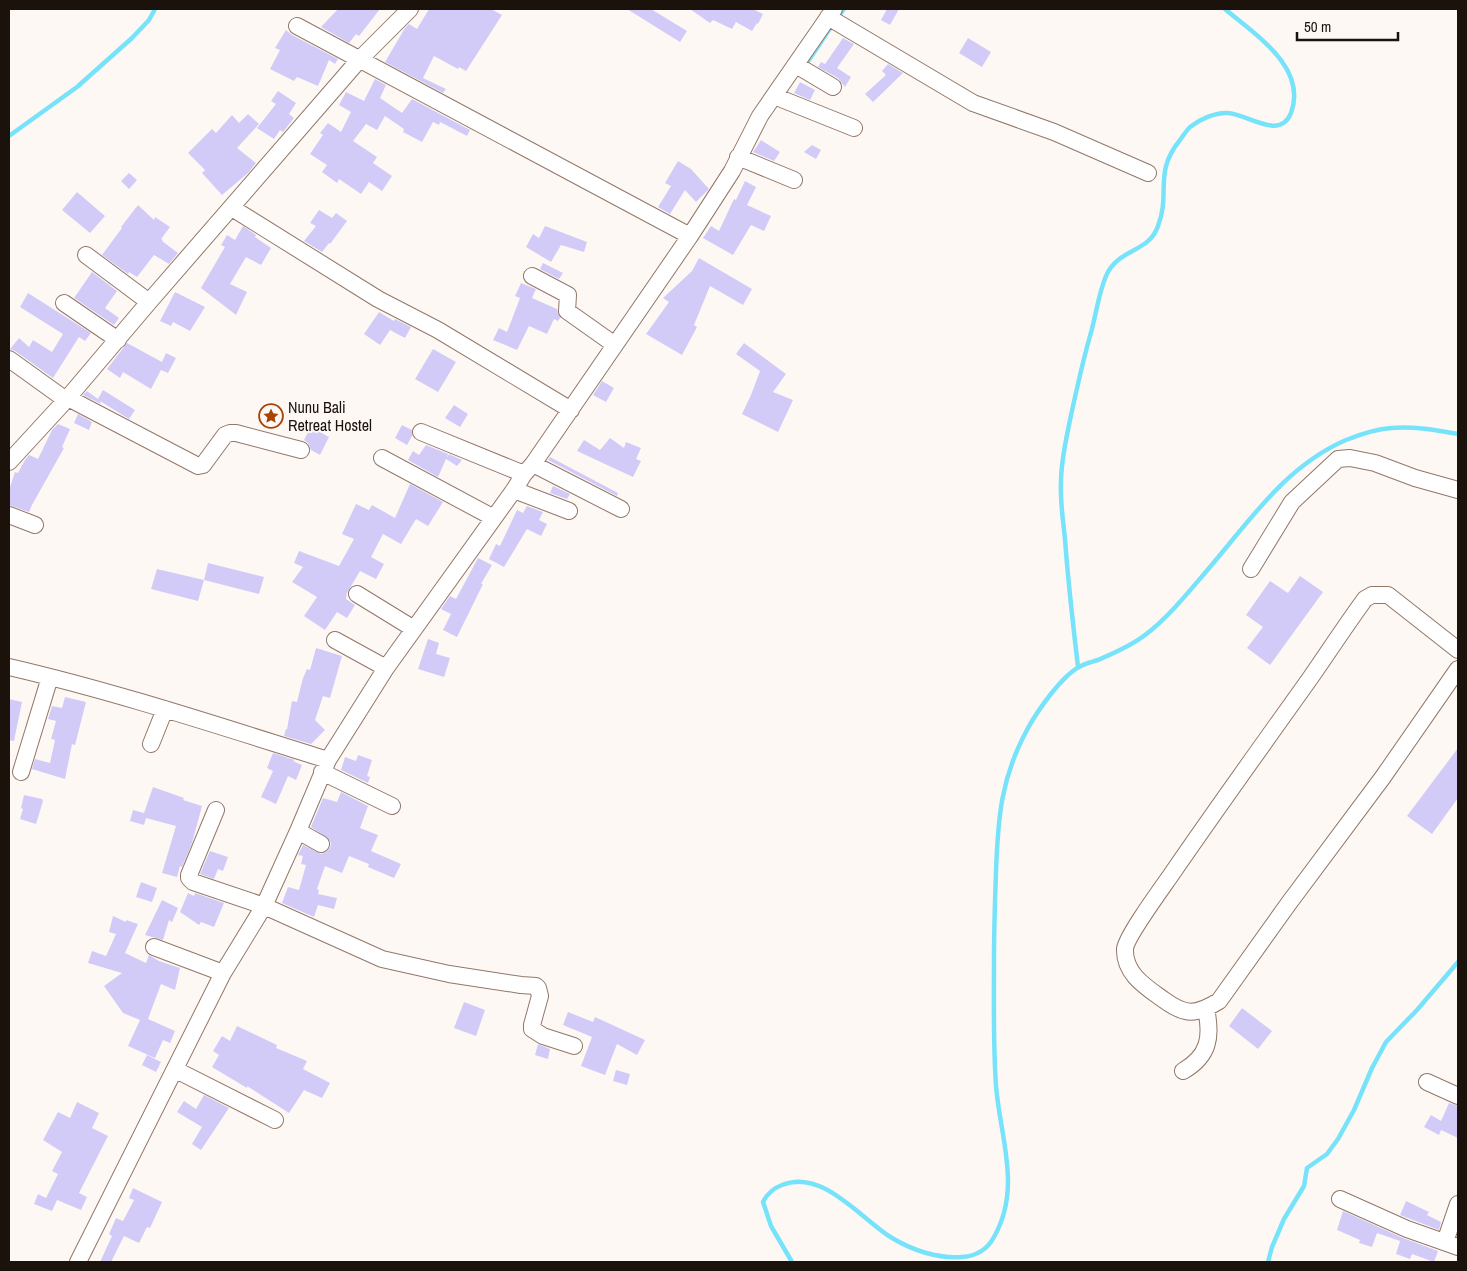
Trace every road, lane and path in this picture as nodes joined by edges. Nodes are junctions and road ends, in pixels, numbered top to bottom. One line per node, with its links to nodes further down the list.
1 (410, 9): 4 (street)
2 (831, 13): 5 (street); 10 (street)
3 (297, 26): 4 (street)
4 (365, 63): 12 (street); 13 (street)
5 (796, 65): 6 (street); 7 (street)
6 (833, 87)
7 (774, 96): 8 (street); 9 (street)
8 (854, 128)
9 (738, 157): 11 (street); 13 (street)
10 (1148, 173)
11 (794, 180)
12 (233, 209): 16 (street); 22 (street)
13 (690, 236): 19 (street)
14 (86, 255): 16 (street)
15 (532, 276): 19 (street)
16 (149, 302): 18 (street)
17 (64, 303): 18 (street)
18 (118, 340): 21 (street)
19 (615, 345): 22 (street)
20 (9, 359): 21 (street)
21 (67, 399): 24 (street); 26 (street)
22 (570, 410): 27 (street)
23 (421, 432): 27 (street)
24 (301, 450)
25 (382, 458): 33 (street)
26 (9, 462)
27 (528, 469): 28 (street); 30 (street)
28 (514, 490): 31 (street); 33 (street)
29 (1458, 490): 35 (street)
30 (621, 509)
31 (569, 511)
32 (9, 515): 34 (street)
33 (494, 518): 37 (street)
34 (35, 525)
35 (1251, 569)
36 (357, 594): 37 (street)
37 (414, 629): 41 (street)
38 (335, 640): 41 (street)
39 (1458, 650): 55 (street)
40 (9, 667): 43 (street)
41 (386, 668): 46 (street)
42 (1458, 669): 55 (street)
43 (50, 677): 44 (street); 47 (street)
44 (165, 709): 45 (street); 46 (street)
45 (152, 744)
46 (325, 766): 48 (street); 50 (street)
47 (21, 772)
48 (392, 806)
49 (216, 810): 52 (street)
50 (298, 831): 51 (street); 52 (street)
51 (321, 844)
52 (264, 906): 54 (street); 56 (street)
53 (154, 947): 54 (street)
54 (223, 973): 57 (street)
55 (1206, 1009): 58 (street)
56 (574, 1046)
57 (176, 1070): 61 (street); 65 (street)
58 (1183, 1071)
59 (1427, 1082): 60 (street)
60 (1458, 1096)
61 (275, 1120)
62 (1340, 1199): 64 (street)
63 (1458, 1204): 64 (street)
64 (1452, 1244)
65 (78, 1262)

